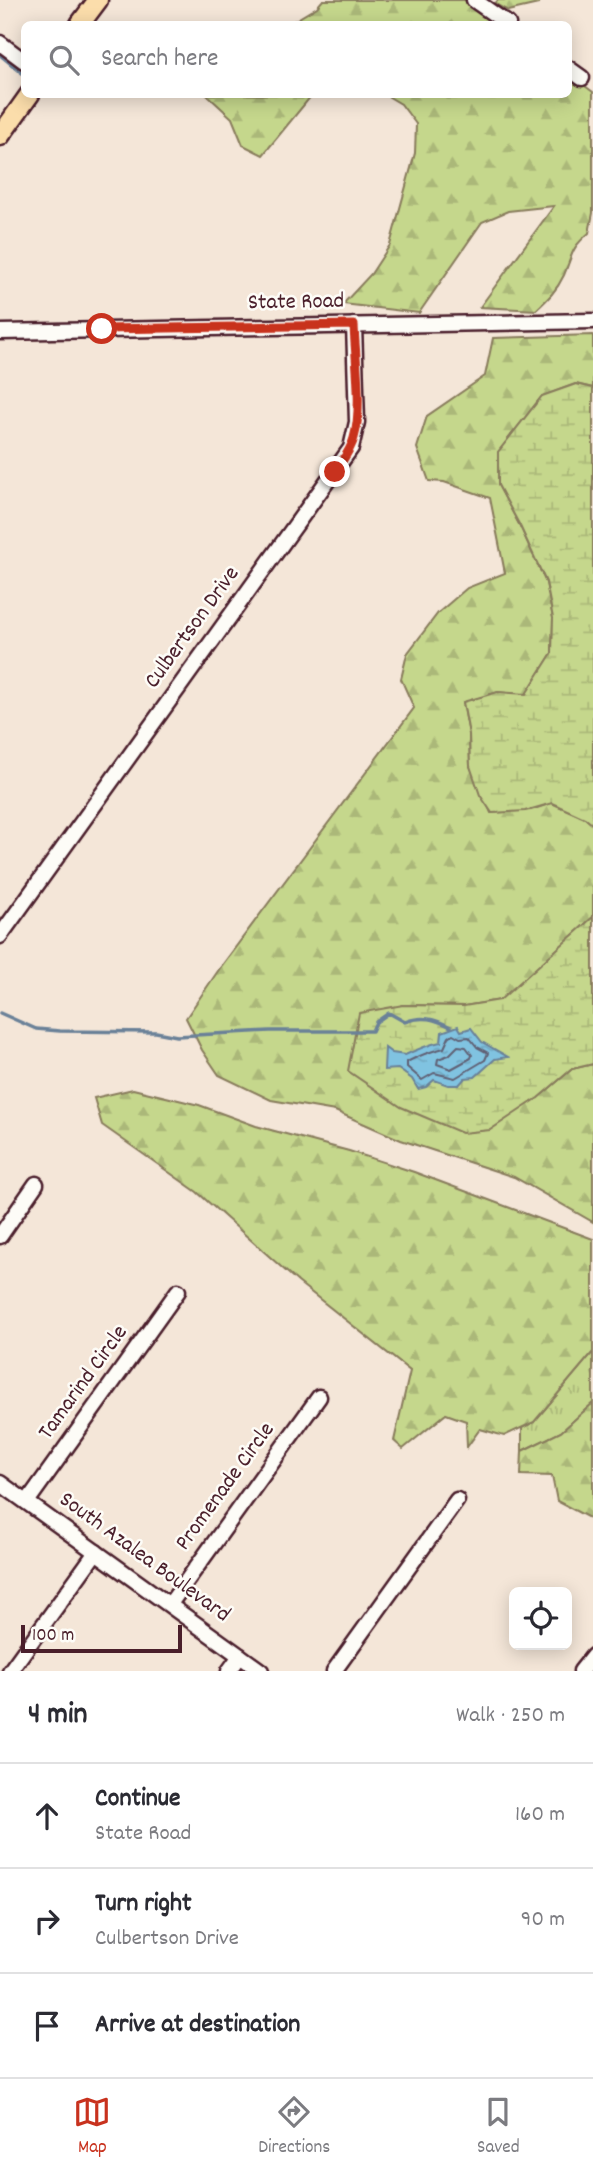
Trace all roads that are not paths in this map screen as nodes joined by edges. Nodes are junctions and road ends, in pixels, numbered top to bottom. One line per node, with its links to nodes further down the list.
1 (98, 0): 3 (main road)
2 (474, 0): 4 (street)
3 (82, 21)
4 (504, 21)
5 (0, 43): 6 (street)
6 (21, 59)
7 (572, 70): 8 (street)
8 (582, 78)
9 (27, 98): 10 (main road)
10 (0, 136)
11 (593, 321): 12 (street, State Road)
12 (354, 325): 13 (street, State Road); 14 (street, Culbertson Drive)
13 (0, 332)
14 (0, 936)
15 (36, 1184): 16 (street)
16 (0, 1236)
17 (178, 1291): 21 (street, Tamarind Circle)
18 (319, 1396): 23 (street, Promenade Circle)
19 (0, 1483): 21 (street, South Azalea Boulevard)
20 (457, 1500): 29 (street)
21 (27, 1502): 22 (street, South Azalea Boulevard)
22 (96, 1552): 23 (street, South Azalea Boulevard); 26 (street)
23 (170, 1604): 24 (street, South Azalea Boulevard)
24 (240, 1656): 27 (street); 28 (street, South Azalea Boulevard)
25 (593, 1657): 30 (street)
26 (10, 1671)
27 (229, 1671)
28 (261, 1671)
29 (334, 1671)
30 (581, 1671)

